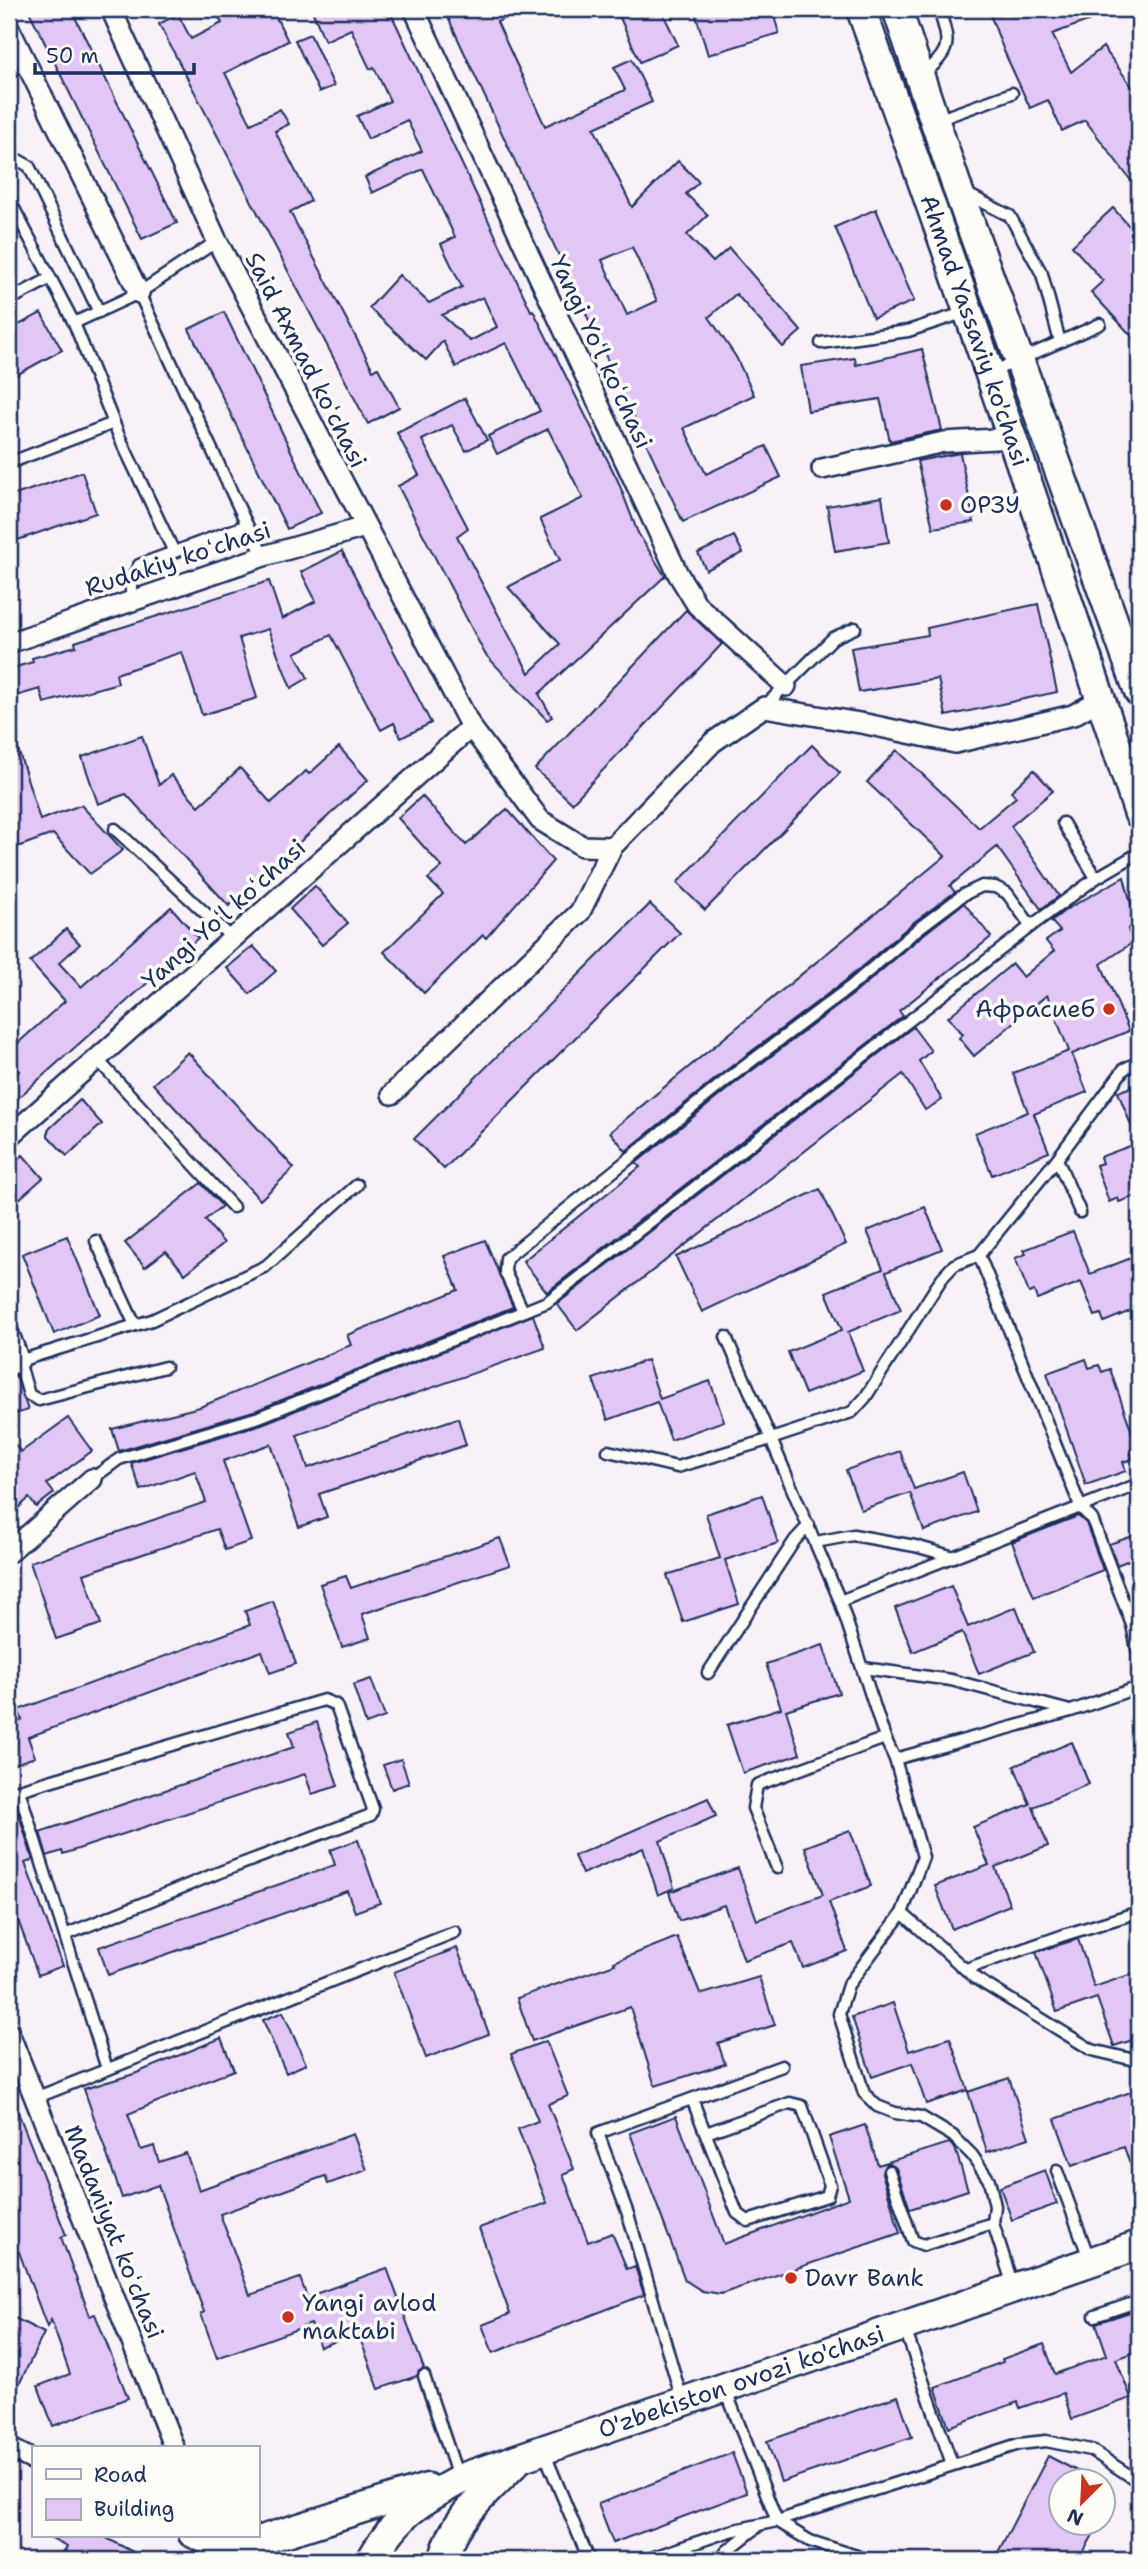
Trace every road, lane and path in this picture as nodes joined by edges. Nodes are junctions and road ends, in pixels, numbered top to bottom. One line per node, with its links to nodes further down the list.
1 (111, 9): 13 (street, Said Axmad koʻchasi)
2 (414, 9): 36 (street, Yangi Yoʻl koʻchasi)
3 (861, 9): 18 (main road, Ahmad Yassaviy ko'chasi)
4 (897, 9): 7 (main road, Ahmad Yassaviy ko'chasi)
5 (939, 9): 7 (lane)
6 (9, 28): 15 (street)
7 (921, 78): 9 (main road, Ahmad Yassaviy ko'chasi)
8 (1012, 93): 9 (lane)
9 (936, 121): 11 (main road, Ahmad Yassaviy ko'chasi)
10 (9, 165): 17 (lane)
11 (958, 190): 21 (lane); 23 (main road, Ahmad Yassaviy ko'chasi)
12 (9, 199): 14 (lane)
13 (217, 241): 15 (lane); 30 (street, Said Axmad koʻchasi)
14 (49, 279): 16 (lane); 19 (lane)
15 (139, 293): 17 (lane); 29 (lane)
16 (10, 296)
17 (99, 312): 19 (lane)
18 (967, 312): 22 (lane); 24 (main road, Ahmad Yassaviy ko'chasi)
19 (74, 323): 25 (lane)
20 (1100, 324): 21 (lane)
21 (1060, 342): 23 (lane)
22 (821, 343)
23 (1021, 360): 24 (lane); 37 (main road, Ahmad Yassaviy ko'chasi)
24 (988, 373): 26 (main road, Ahmad Yassaviy ko'chasi)
25 (114, 423): 27 (lane); 31 (lane)
26 (1013, 438): 28 (street); 38 (main road, Ahmad Yassaviy ko'chasi)
27 (9, 463)
28 (822, 469)
29 (247, 526): 31 (lane); 32 (lane)
30 (365, 527): 32 (street, Rudakiy koʻchasi); 40 (street, Said Axmad koʻchasi)
31 (173, 552): 33 (lane)
32 (264, 556): 33 (street, Rudakiy koʻchasi)
33 (131, 600): 35 (street, Rudakiy koʻchasi)
34 (855, 628): 36 (lane)
35 (9, 642)
36 (786, 686): 39 (lane)
37 (1139, 692)
38 (1101, 699): 39 (street); 41 (main road, Ahmad Yassaviy ko'chasi)
39 (764, 708): 44 (street)
40 (471, 727): 44 (street, Said Axmad koʻchasi); 48 (street, Yangi Yoʻl koʻchasi)
41 (1139, 814)
42 (1063, 824): 46 (lane)
43 (115, 830): 48 (lane)
44 (612, 847): 51 (street)
45 (1139, 853): 46 (lane)
46 (1096, 878): 47 (lane)
47 (1031, 926): 59 (lane); 59 (lane)
48 (233, 939): 49 (street, Yangi Yoʻl koʻchasi)
49 (97, 1059): 52 (street, Yangi Yoʻl koʻchasi); 55 (lane)
50 (1139, 1062): 53 (lane)
51 (392, 1094)
52 (9, 1137)
53 (1058, 1159): 56 (lane); 58 (lane)
54 (358, 1185): 60 (lane)
55 (233, 1207)
56 (1080, 1212)
57 (96, 1241): 60 (lane)
58 (979, 1255): 65 (lane); 69 (lane)
59 (523, 1311): 67 (lane)
60 (135, 1325): 63 (lane)
61 (9, 1334): 63 (street)
62 (726, 1337): 65 (lane)
63 (14, 1363): 64 (lane)
64 (164, 1367)
65 (771, 1439): 66 (lane); 70 (lane)
66 (608, 1451)
67 (92, 1479): 72 (street)
68 (1139, 1483): 69 (lane)
69 (1081, 1507): 73 (lane); 75 (lane)
70 (809, 1525): 71 (lane); 78 (lane)
71 (816, 1542): 73 (lane); 74 (lane)
72 (9, 1552)
73 (954, 1557): 74 (lane)
74 (840, 1601): 77 (lane)
75 (1136, 1623): 76 (lane)
76 (1139, 1658)
77 (863, 1668): 80 (lane); 81 (lane)
78 (708, 1673)
79 (1139, 1687): 80 (lane)
80 (1071, 1711): 82 (lane)
81 (885, 1738): 82 (lane); 84 (lane)
82 (895, 1759): 86 (lane)
83 (14, 1791): 88 (lane); 88 (lane)
84 (777, 1868)
85 (1139, 1912): 89 (lane)
86 (902, 1913): 89 (lane); 99 (lane)
87 (455, 1932): 93 (lane)
88 (65, 1935): 93 (lane)
89 (966, 1969): 91 (lane)
90 (9, 2033): 94 (street, Madaniyat koʻchasi)
91 (1139, 2061)
92 (782, 2067): 95 (lane)
93 (107, 2069): 94 (lane)
94 (35, 2098): 109 (street, Madaniyat koʻchasi)
95 (692, 2099): 96 (lane); 108 (lane)
96 (706, 2133): 96 (lane)
97 (889, 2171): 99 (lane)
98 (1057, 2171): 101 (lane)
99 (993, 2223): 102 (lane)
100 (1139, 2245): 101 (main road, O'zbekiston ovozi ko'chasi)
101 (1090, 2262): 102 (main road, O'zbekiston ovozi ko'chasi)
102 (1014, 2288): 105 (main road, O'zbekiston ovozi ko'chasi)
103 (1139, 2301): 104 (lane)
104 (1095, 2316)
105 (904, 2325): 107 (main road, O'zbekiston ovozi ko'chasi); 113 (lane)
106 (424, 2376): 114 (lane)
107 (724, 2386): 108 (main road, O'zbekiston ovozi ko'chasi); 116 (lane)
108 (682, 2401): 111 (main road, O'zbekiston ovozi ko'chasi)
109 (173, 2446)
110 (9, 2448): 112 (street)
111 (532, 2452): 114 (main road, O'zbekiston ovozi ko'chasi); 121 (main road); 122 (lane)
112 (32, 2460)
113 (952, 2464): 115 (lane); 116 (lane)
114 (462, 2477): 119 (main road); 120 (main road, O'zbekiston ovozi ko'chasi)
115 (1139, 2482)
116 (777, 2521): 117 (lane); 125 (lane)
117 (759, 2525): 123 (lane); 124 (lane)
118 (194, 2538): 119 (street)
119 (224, 2549)
120 (371, 2560)
121 (444, 2560)
122 (589, 2560)
123 (645, 2560)
124 (720, 2560)
125 (869, 2560)

